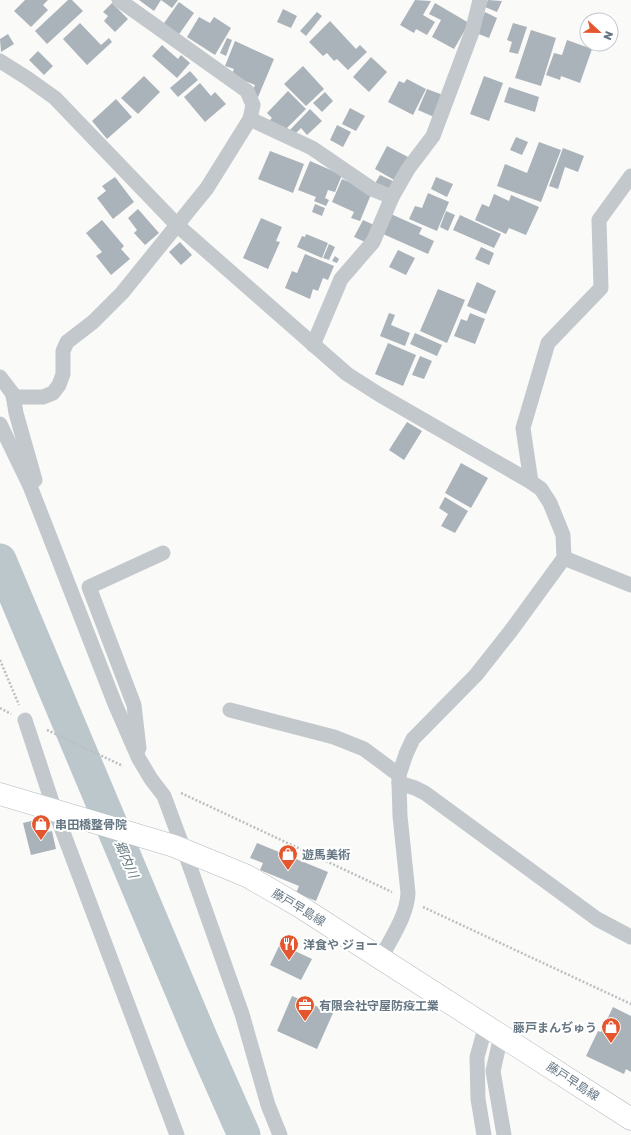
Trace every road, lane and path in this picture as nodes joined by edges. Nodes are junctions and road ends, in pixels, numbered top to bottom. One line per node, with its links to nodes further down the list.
1 (119, 0): 4 (street)
2 (480, 0): 6 (street)
3 (0, 61): 7 (street)
4 (250, 119): 6 (street); 7 (street)
5 (631, 176): 12 (street)
6 (392, 197): 8 (street)
7 (177, 225): 8 (street); 10 (street)
8 (314, 345): 12 (street)
9 (0, 377): 10 (street)
10 (13, 397): 13 (street)
11 (0, 424): 13 (street)
12 (531, 482): 15 (street)
13 (35, 497): 18 (street)
14 (163, 553): 17 (street)
15 (564, 558): 16 (street); 23 (street)
16 (631, 584)
17 (98, 611): 18 (street); 22 (street)
18 (81, 617): 22 (street)
19 (0, 660): 21 (path)
20 (230, 710): 23 (street)
21 (25, 720): 22 (path); 26 (street)
22 (143, 771): 27 (street)
23 (399, 779): 28 (street); 29 (street)
24 (179, 792): 28 (path)
25 (0, 794): 26 (main road, 藤戸早島線)
26 (56, 811): 27 (main road, 藤戸早島線); 34 (street)
27 (179, 848): 30 (main road, 藤戸早島線); 35 (street)
28 (408, 900): 30 (street); 31 (path)
29 (631, 937)
30 (381, 958): 32 (main road, 藤戸早島線)
31 (631, 1004)
32 (494, 1030): 33 (main road, 藤戸早島線); 36 (street); 37 (street)
33 (631, 1119)
34 (178, 1135)
35 (280, 1135)
36 (484, 1135)
37 (504, 1135)

